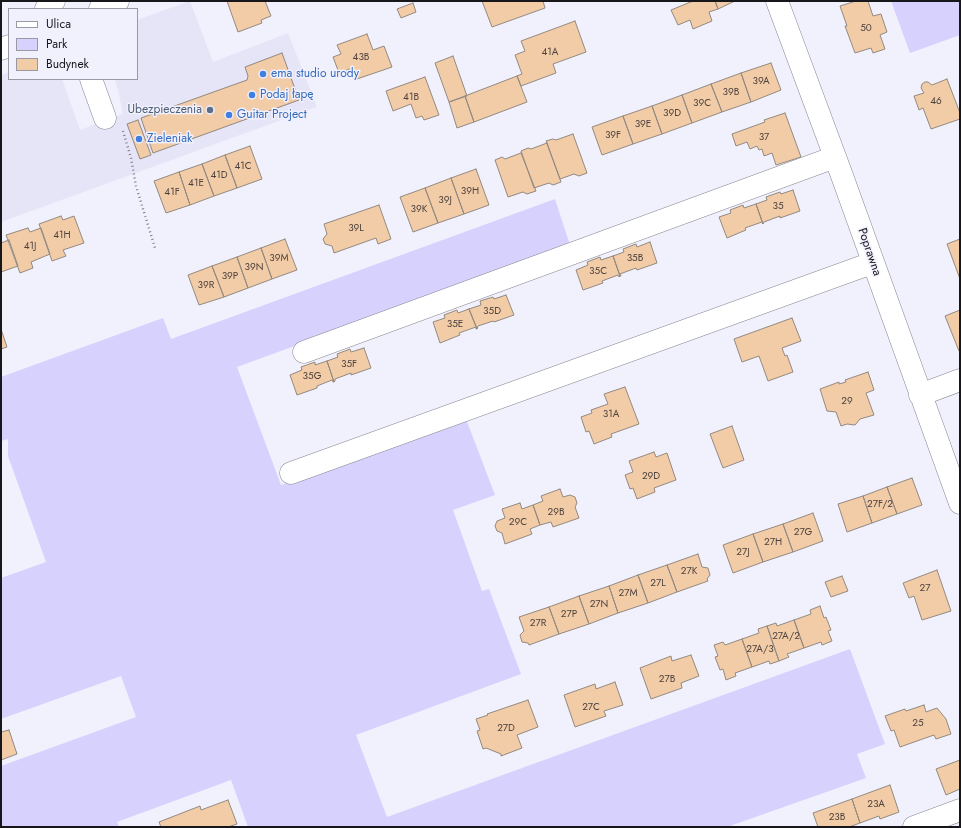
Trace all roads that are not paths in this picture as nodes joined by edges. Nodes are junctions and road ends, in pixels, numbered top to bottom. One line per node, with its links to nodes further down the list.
1 (118, 1): 3 (street)
2 (777, 1): 6 (street, Poprawna)
3 (102, 8)
4 (92, 80): 5 (street)
5 (114, 123)
6 (835, 157): 7 (street, Poprawna); 8 (street)
7 (872, 263): 10 (street, Poprawna); 11 (street)
8 (304, 352)
9 (960, 380): 10 (street)
10 (920, 395): 12 (street, Poprawna)
11 (291, 473)
12 (960, 503)
13 (960, 810): 14 (street)
14 (914, 827)

